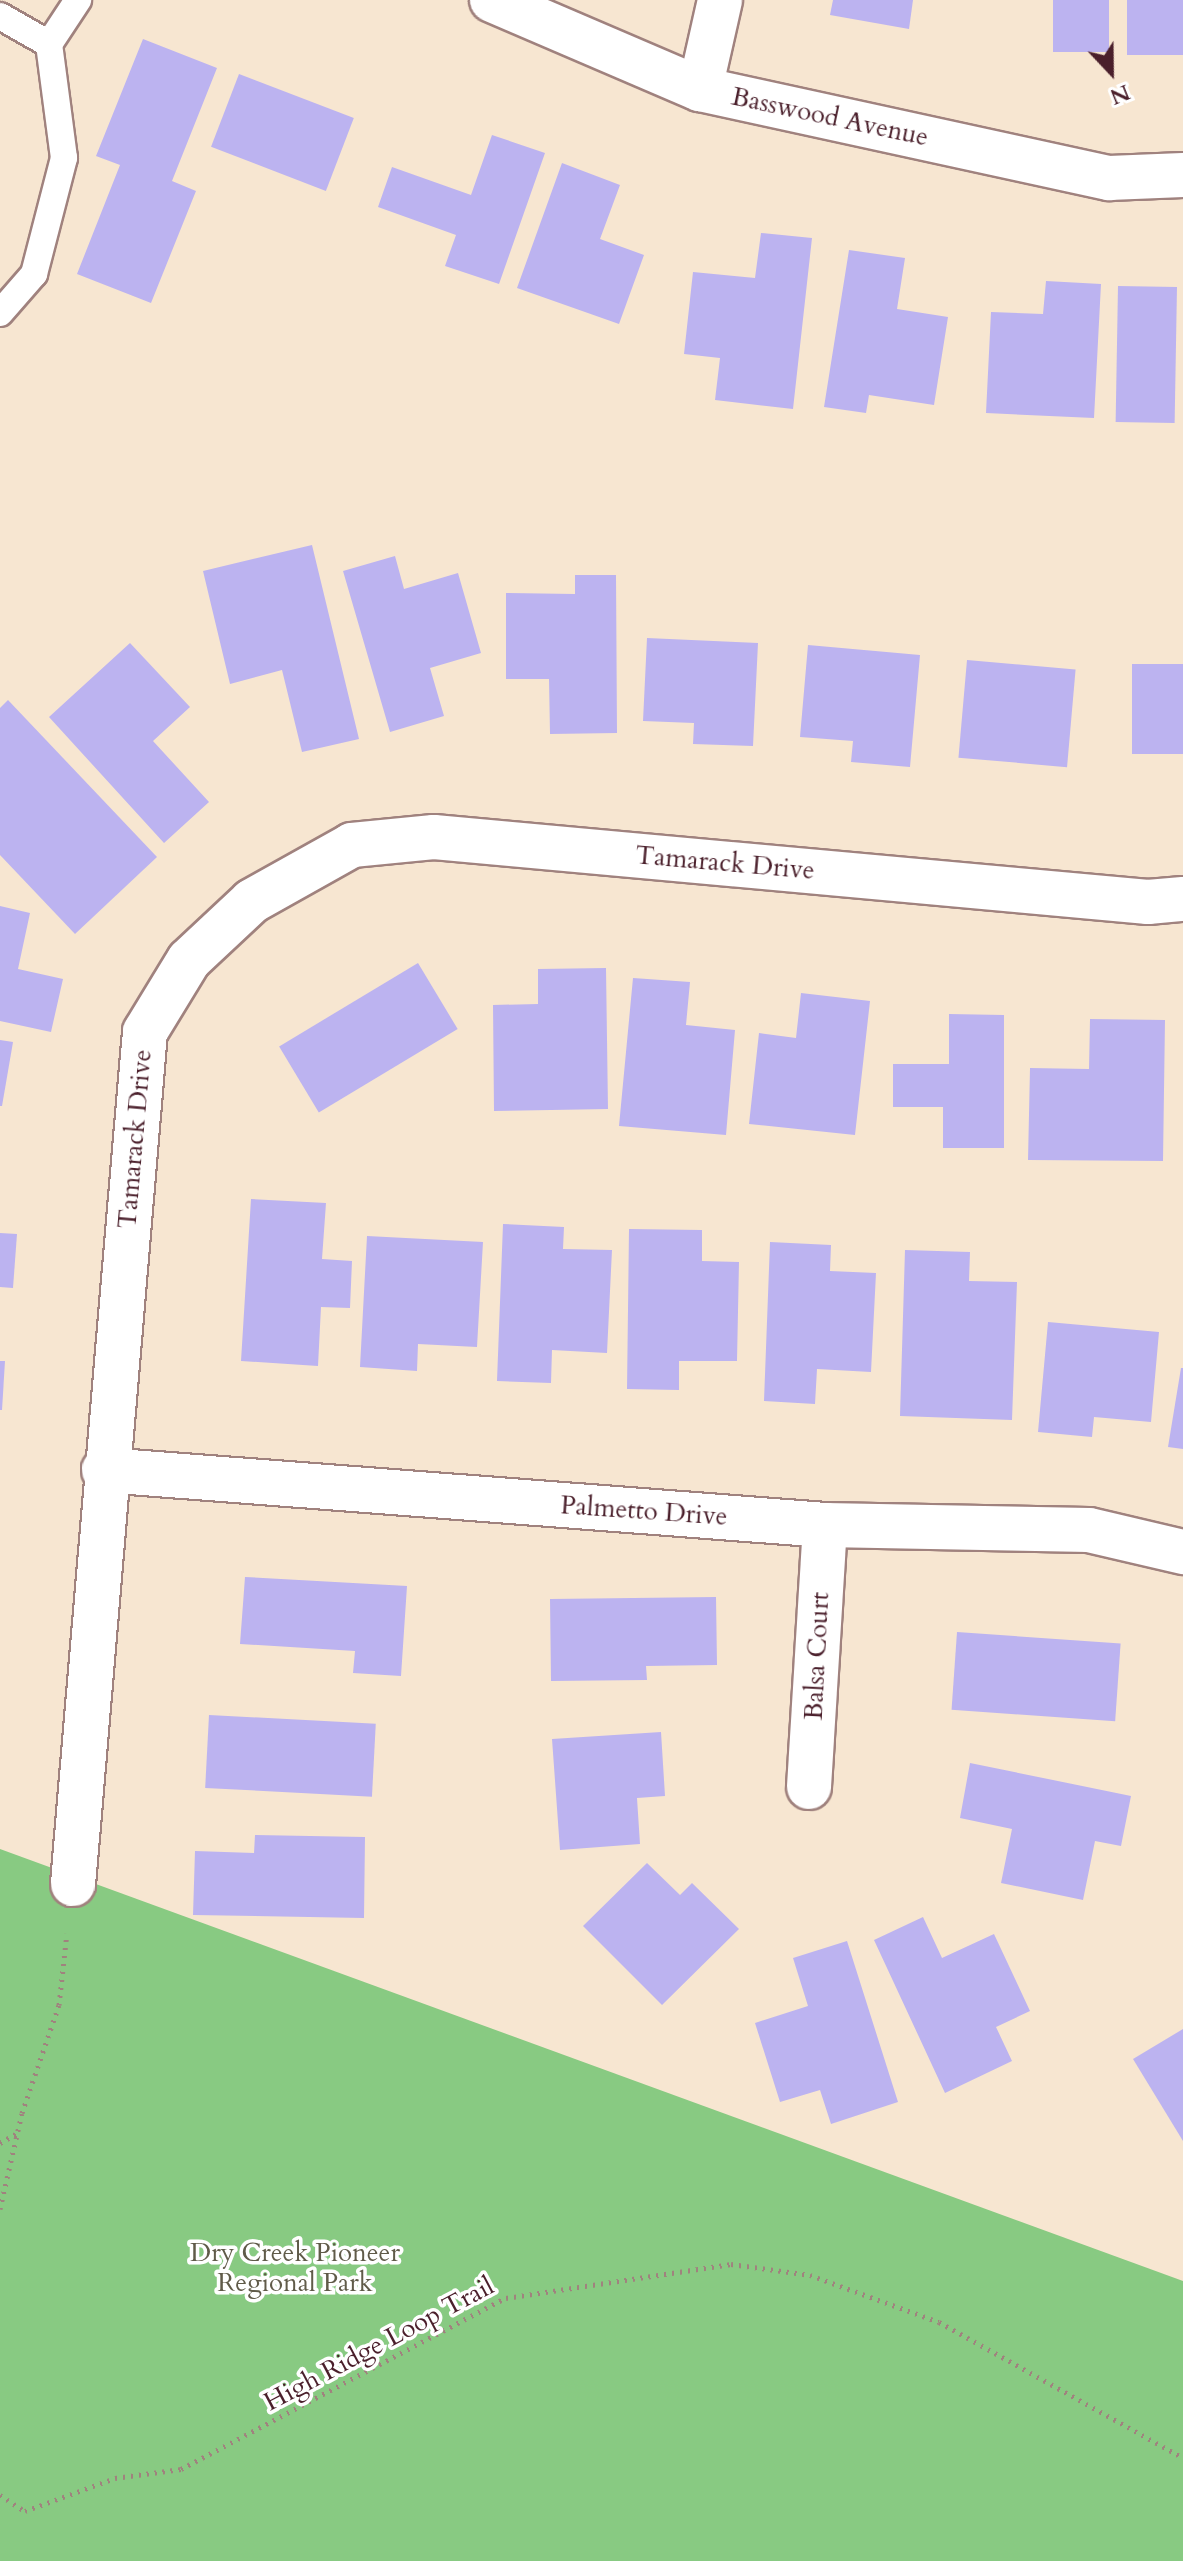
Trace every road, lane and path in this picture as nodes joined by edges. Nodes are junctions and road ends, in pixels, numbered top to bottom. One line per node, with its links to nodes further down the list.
1 (78, 0): 5 (lane)
2 (492, 0): 6 (street, Basswood Avenue)
3 (720, 0): 6 (street)
4 (0, 16): 5 (lane)
5 (49, 44): 8 (lane)
6 (700, 89): 7 (street, Basswood Avenue)
7 (1183, 175)
8 (0, 313)
9 (1183, 899): 10 (street, Tamarack Drive)
10 (104, 1470): 11 (street, Palmetto Drive); 14 (street, Tamarack Drive)
11 (825, 1525): 12 (street, Palmetto Drive); 13 (street, Balsa Court)
12 (1183, 1552)
13 (809, 1787)
14 (73, 1884): 15 (path)
15 (18, 2132): 16 (path); 17 (path)
16 (0, 2143)
17 (0, 2209)
18 (1183, 2458): 19 (path, High Ridge Loop Trail)
19 (0, 2495)

